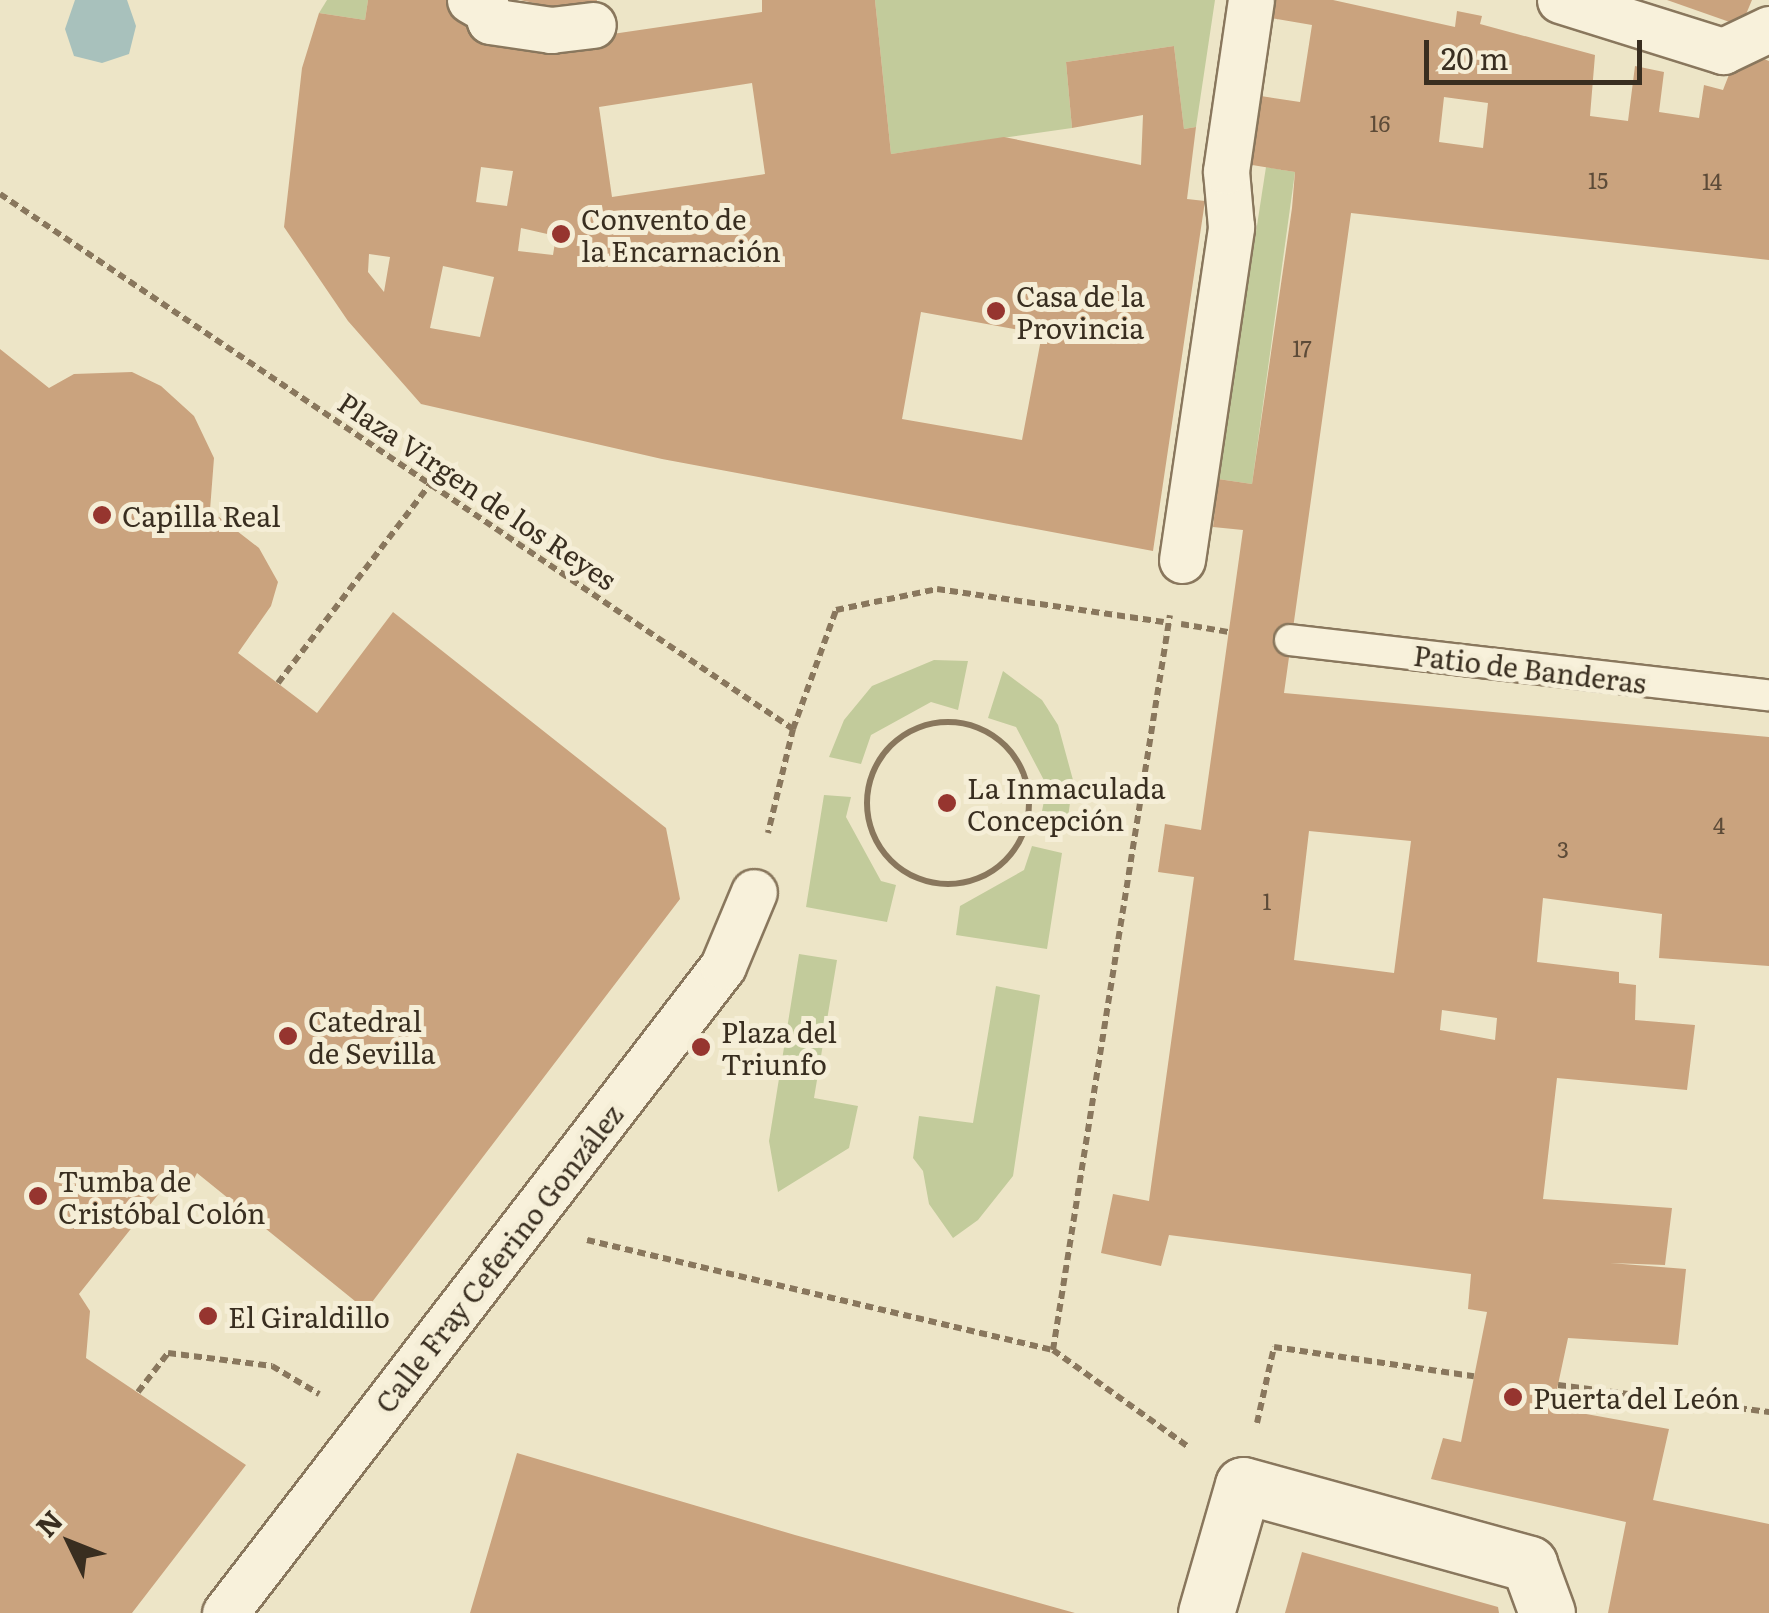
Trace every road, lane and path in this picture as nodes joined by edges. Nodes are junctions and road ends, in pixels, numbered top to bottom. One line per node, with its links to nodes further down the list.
1 (470, 0): 4 (street)
2 (1251, 0): 8 (street)
3 (1560, 0): 5 (street)
4 (593, 26)
5 (1769, 29)
6 (0, 194): 7 (path, Plaza Virgen de los Reyes)
7 (430, 484): 12 (path); 14 (path, Plaza Virgen de los Reyes)
8 (1182, 560): 9 (path)
9 (1168, 622): 10 (path); 14 (path); 18 (path)
10 (1229, 632)
11 (1290, 640): 13 (lane, Patio de Banderas)
12 (278, 683)
13 (1769, 696)
14 (793, 729): 16 (path)
15 (863, 814): 15 (path)
16 (754, 892): 17 (street, Calle Fray Ceferino González)
17 (522, 1225): 18 (path); 23 (street, Calle Fray Ceferino González)
18 (1053, 1350): 24 (path)
19 (1474, 1376): 24 (path)
20 (1558, 1385): 22 (path)
21 (138, 1392): 23 (path)
22 (1769, 1412)
23 (365, 1432): 25 (street, Calle Fray Ceferino González)
24 (1243, 1485): 26 (street); 27 (street)
25 (225, 1613)
26 (1206, 1613)
27 (1548, 1613)

